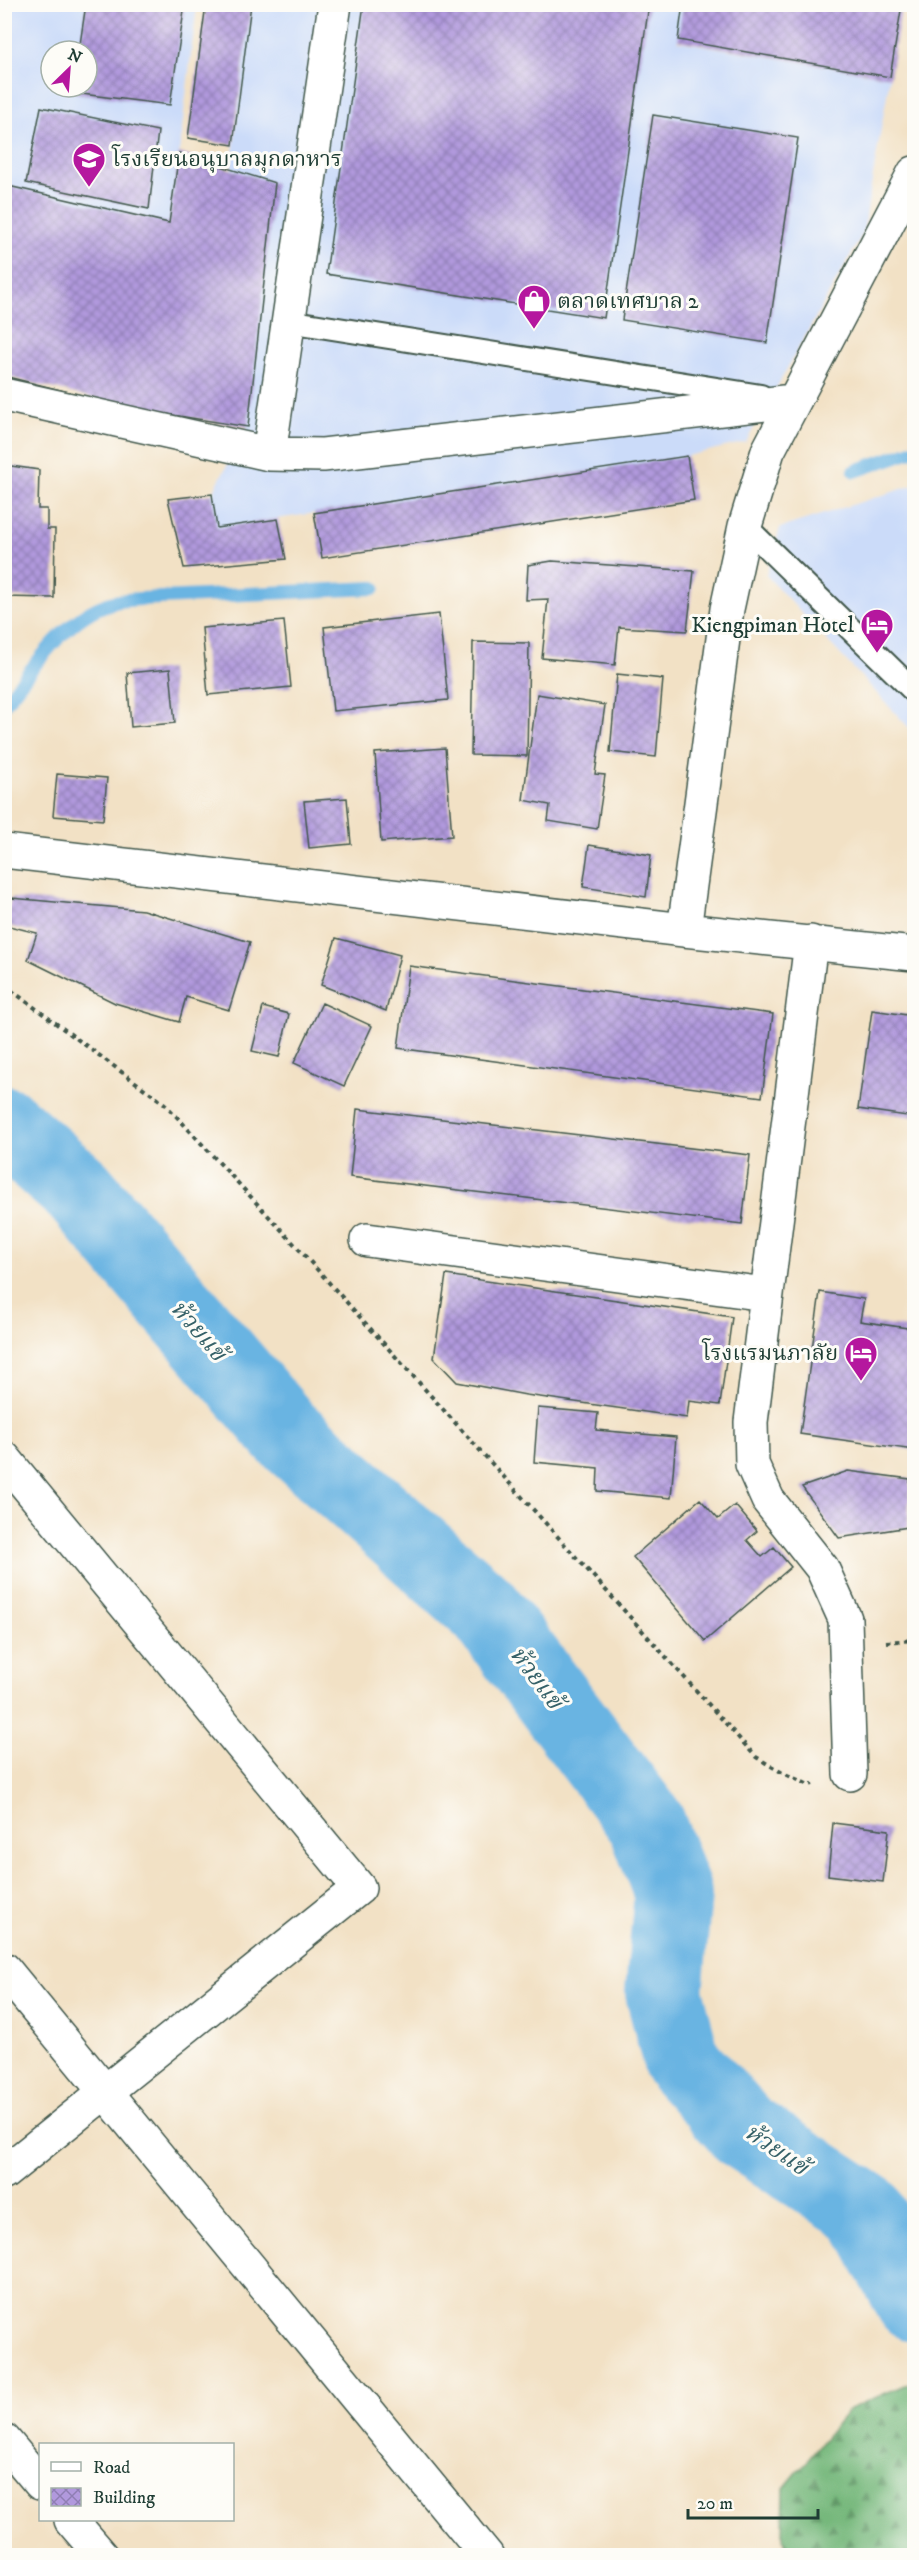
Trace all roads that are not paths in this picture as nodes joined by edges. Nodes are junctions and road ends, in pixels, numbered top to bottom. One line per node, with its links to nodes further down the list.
1 (335, 4): 3 (street)
2 (915, 173): 5 (street)
3 (288, 321): 5 (lane); 6 (street)
4 (4, 395): 6 (street)
5 (792, 401): 6 (street); 7 (street)
6 (269, 454)
7 (745, 526): 8 (lane); 10 (street)
8 (915, 691)
9 (4, 851): 10 (street)
10 (684, 930): 11 (street)
11 (811, 942): 12 (street); 14 (street)
12 (915, 954)
13 (367, 1240): 14 (street)
14 (765, 1294): 16 (street)
15 (4, 1458): 18 (street)
16 (850, 1774)
17 (4, 1969): 18 (street)
18 (104, 2091): 19 (street); 24 (street)
19 (4, 2173)
20 (4, 2440): 21 (street)
21 (39, 2482)
22 (73, 2521): 23 (street)
23 (102, 2556)
24 (487, 2556)

